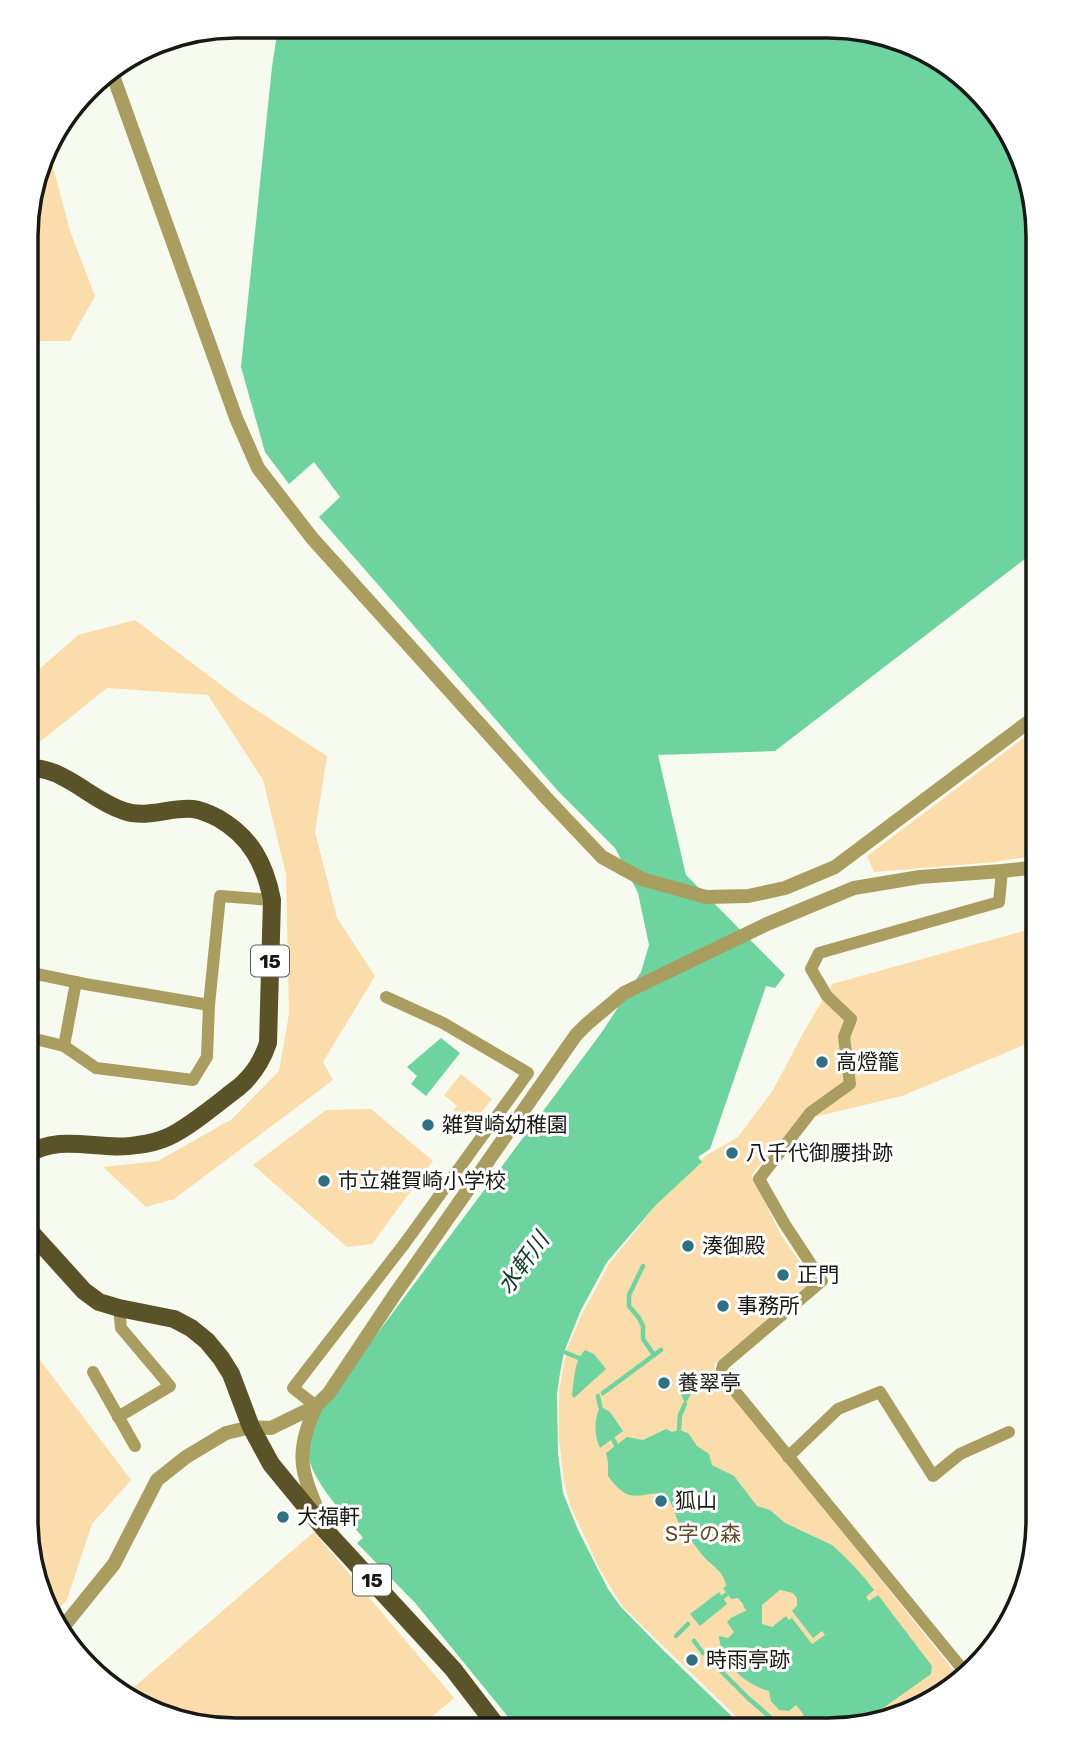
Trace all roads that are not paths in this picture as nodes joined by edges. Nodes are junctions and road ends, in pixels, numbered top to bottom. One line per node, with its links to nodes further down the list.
1 (115, 80): 2 (street)
2 (1026, 724)
3 (38, 770): 6 (main road, 15)
4 (1026, 868): 5 (street)
5 (1002, 871): 16 (street); 24 (street)
6 (272, 900): 10 (street); 13 (main road, 15)
7 (38, 974): 8 (street)
8 (76, 982): 10 (street); 12 (street)
9 (386, 997): 15 (street)
10 (209, 1005): 12 (street)
11 (38, 1040): 12 (street)
12 (64, 1046)
13 (38, 1148)
14 (38, 1239): 17 (main road, 15)
15 (372, 1282): 16 (street); 19 (street)
16 (393, 1297): 19 (street)
17 (119, 1308): 20 (street); 21 (main road, 15)
18 (93, 1372): 20 (street)
19 (316, 1406): 21 (street); 25 (street)
20 (118, 1417): 23 (street)
21 (251, 1427): 25 (main road, 15); 26 (street)
22 (1009, 1432): 24 (street)
23 (135, 1446)
24 (788, 1457): 27 (street)
25 (326, 1531): 28 (main road, 15)
26 (67, 1622)
27 (960, 1667)
28 (491, 1718)

